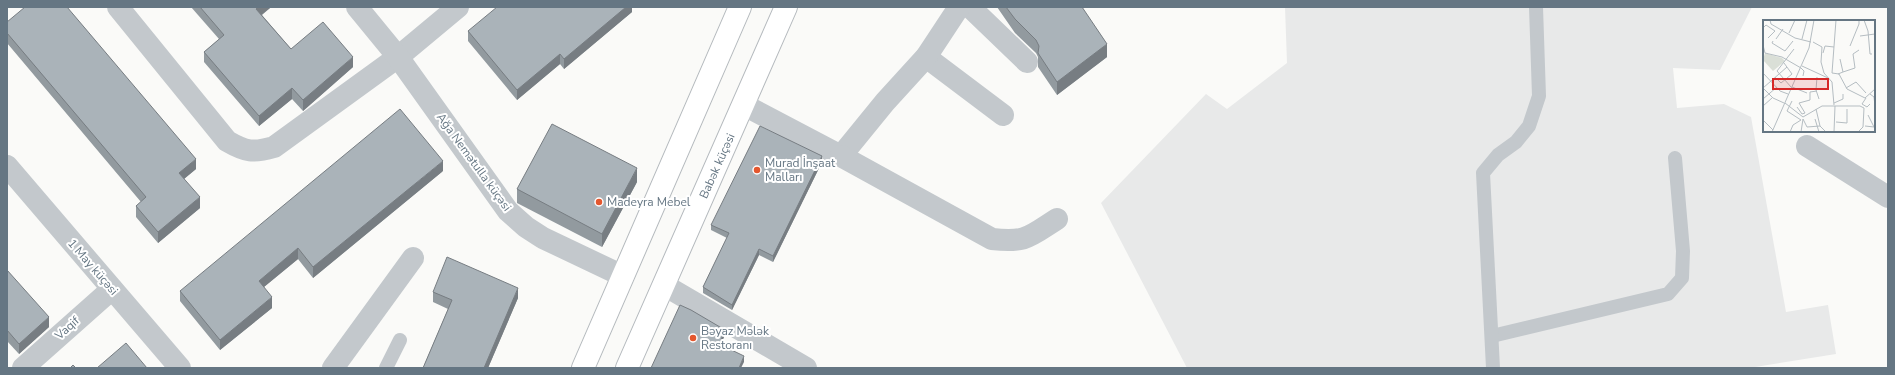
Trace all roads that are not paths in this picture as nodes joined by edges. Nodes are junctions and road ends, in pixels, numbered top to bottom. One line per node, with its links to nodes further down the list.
1 (118, 7): 9 (street)
2 (357, 7): 9 (street, Ağa Nemətulla küçəsi)
3 (458, 7): 9 (street)
4 (740, 7): 21 (main road)
5 (786, 7): 12 (main road, Babək küçəsi)
6 (959, 7): 10 (street)
7 (970, 7): 11 (street)
8 (1536, 7): 24 (lane)
9 (398, 57): 21 (street, Ağa Nemətulla küçəsi)
10 (926, 58): 13 (street); 15 (street)
11 (1027, 62)
12 (744, 106): 15 (street); 22 (main road, Babək küçəsi)
13 (1003, 115)
14 (1807, 146): 18 (street)
15 (841, 156): 19 (street)
16 (1675, 158): 24 (lane)
17 (7, 166): 23 (street, 1 May küçəsi)
18 (1888, 197)
19 (1057, 219)
20 (413, 258): 28 (street)
21 (623, 276): 30 (main road)
22 (664, 285): 31 (main road, Babək küçəsi); 32 (street)
23 (112, 289): 26 (street, Vaqif); 27 (street, 1 May küçəsi)
24 (1492, 336): 33 (lane)
25 (400, 340): 29 (lane)
26 (23, 368)
27 (180, 368)
28 (333, 368)
29 (386, 368)
30 (583, 368)
31 (627, 368)
32 (806, 368)
33 (1493, 368)

